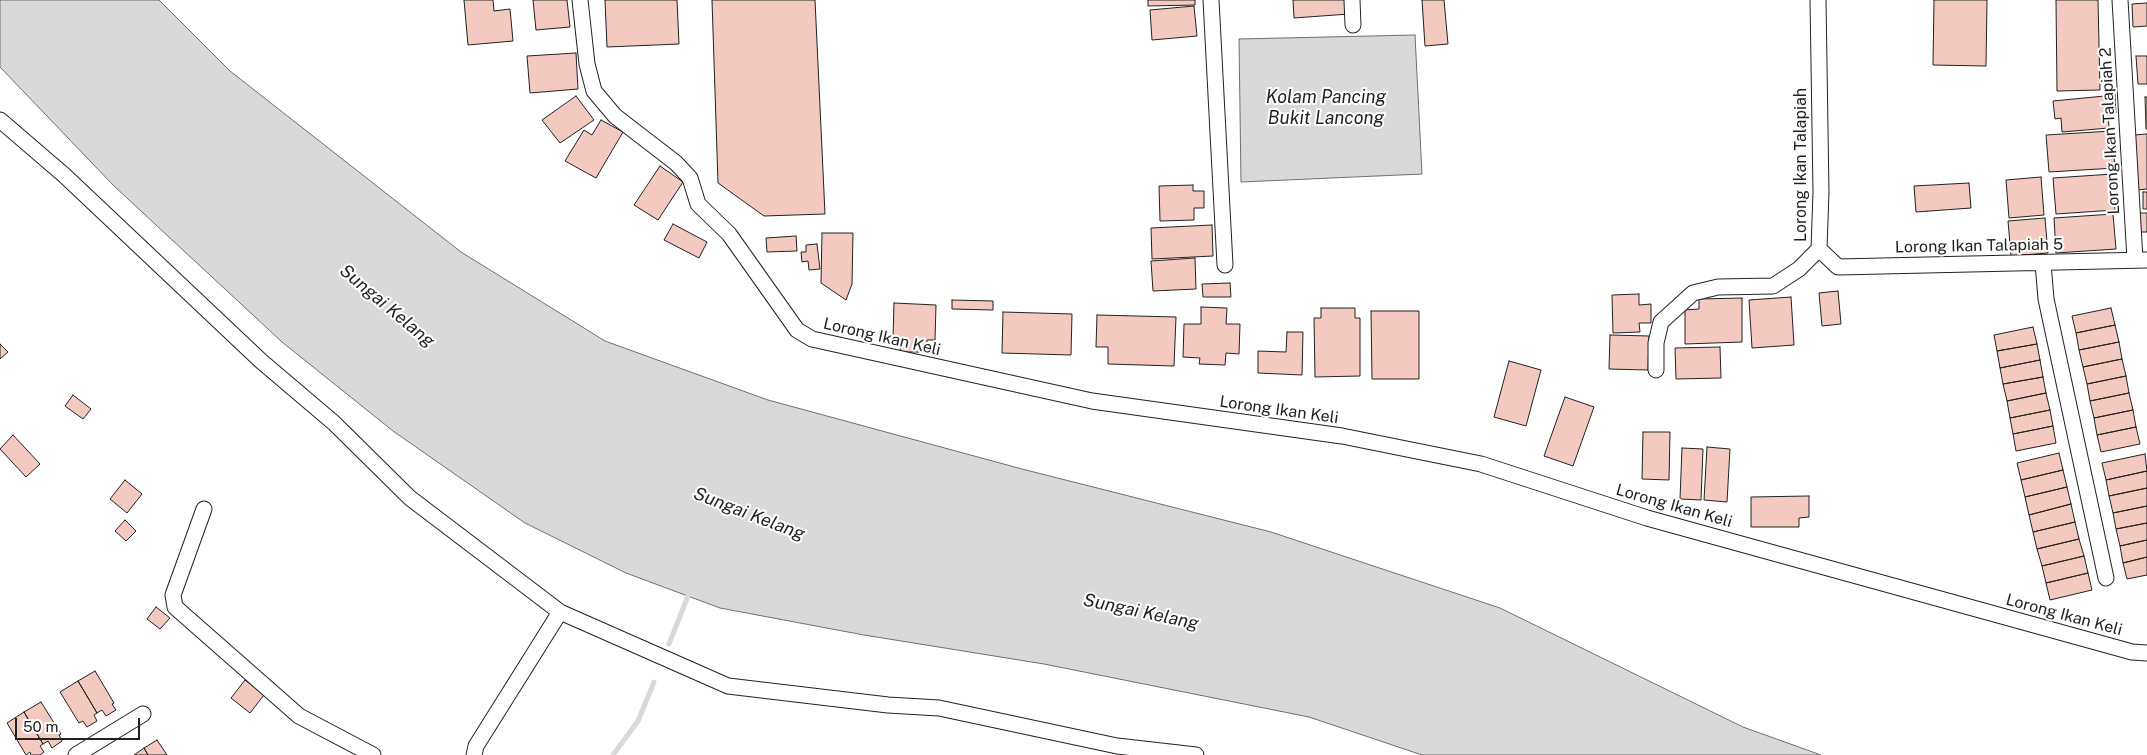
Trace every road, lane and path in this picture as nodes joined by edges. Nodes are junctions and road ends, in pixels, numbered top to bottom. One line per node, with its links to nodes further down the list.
1 (580, 0): 16 (street, Lorong Ikan Keli)
2 (1211, 0): 11 (street)
3 (1352, 0): 6 (street)
4 (1818, 0): 8 (street, Lorong Ikan Talapiah)
5 (2120, 0): 9 (street, Lorong Ikan Talapiah 2)
6 (1353, 25)
7 (0, 120): 15 (street)
8 (1819, 249): 10 (street, Lorong Ikan Talapiah 5); 12 (street, Lorong Ikan Talapiah)
9 (2141, 260): 10 (street, Lorong Ikan Talapiah 5)
10 (2044, 263): 14 (street)
11 (1225, 265)
12 (1656, 370)
13 (204, 509): 19 (street)
14 (2106, 578)
15 (560, 612): 20 (street); 21 (street)
16 (2147, 653)
17 (143, 714): 18 (street)
18 (76, 755)
19 (373, 755)
20 (474, 755)
21 (1196, 755)

